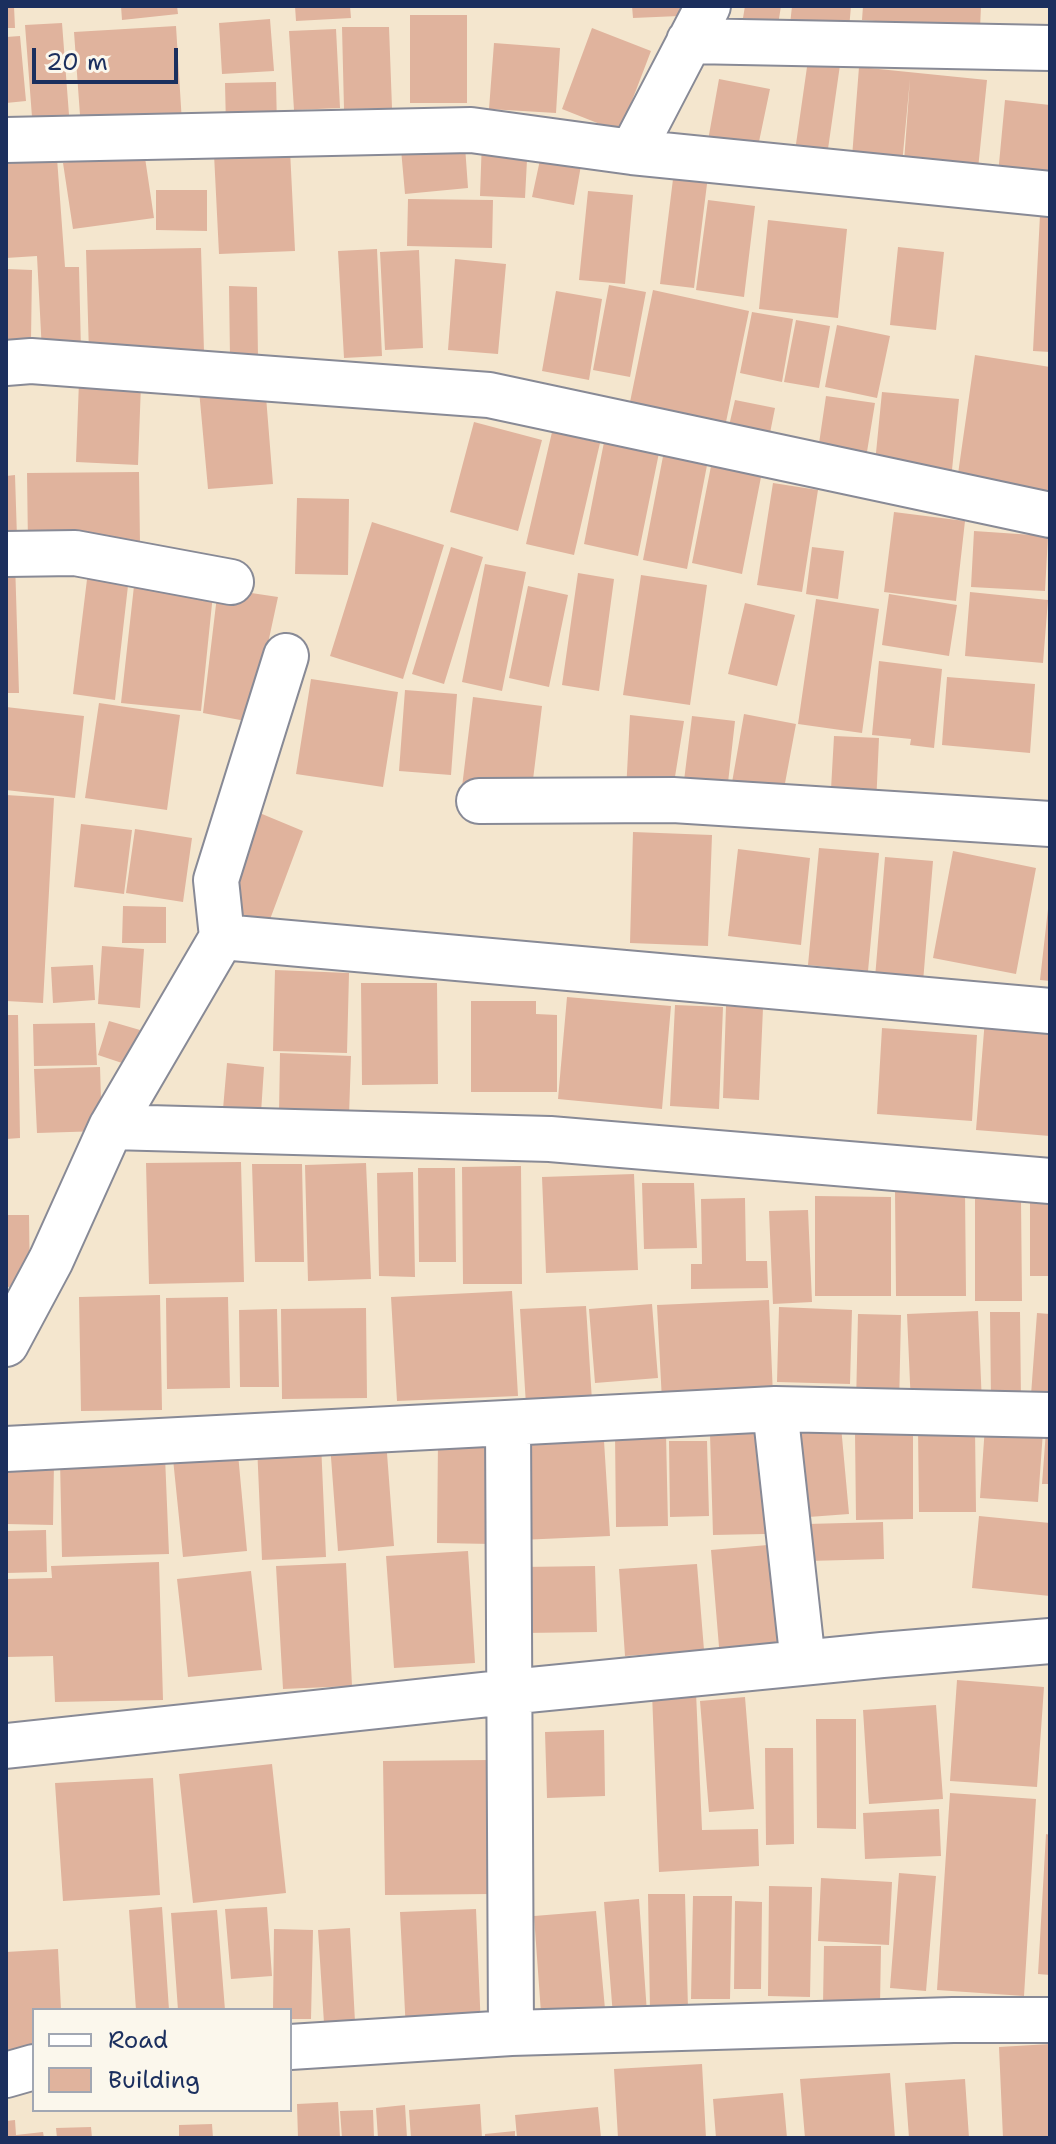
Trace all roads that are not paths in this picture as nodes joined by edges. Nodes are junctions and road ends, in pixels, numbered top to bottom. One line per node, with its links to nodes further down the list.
1 (699, 24): 2 (street); 4 (street)
2 (1050, 48)
3 (6, 140): 4 (street)
4 (632, 152): 5 (street)
5 (1050, 194)
6 (6, 363): 7 (street)
7 (1050, 515)
8 (6, 554): 9 (street)
9 (231, 582)
10 (286, 656): 13 (street)
11 (479, 801): 12 (street)
12 (1050, 824)
13 (222, 937): 14 (street); 15 (street)
14 (1050, 1011)
15 (111, 1127): 16 (street); 17 (street)
16 (1050, 1181)
17 (6, 1344)
18 (775, 1409): 19 (street); 20 (street); 23 (street)
19 (1050, 1415)
20 (508, 1423): 21 (street); 24 (street)
21 (6, 1449)
22 (1050, 1641): 23 (street)
23 (803, 1663): 24 (street)
24 (509, 1692): 25 (street); 27 (street)
25 (6, 1746)
26 (1050, 2020): 27 (street)
27 (511, 2033): 28 (street)
28 (292, 2047)
29 (32, 2068): 30 (street)
30 (6, 2075)

